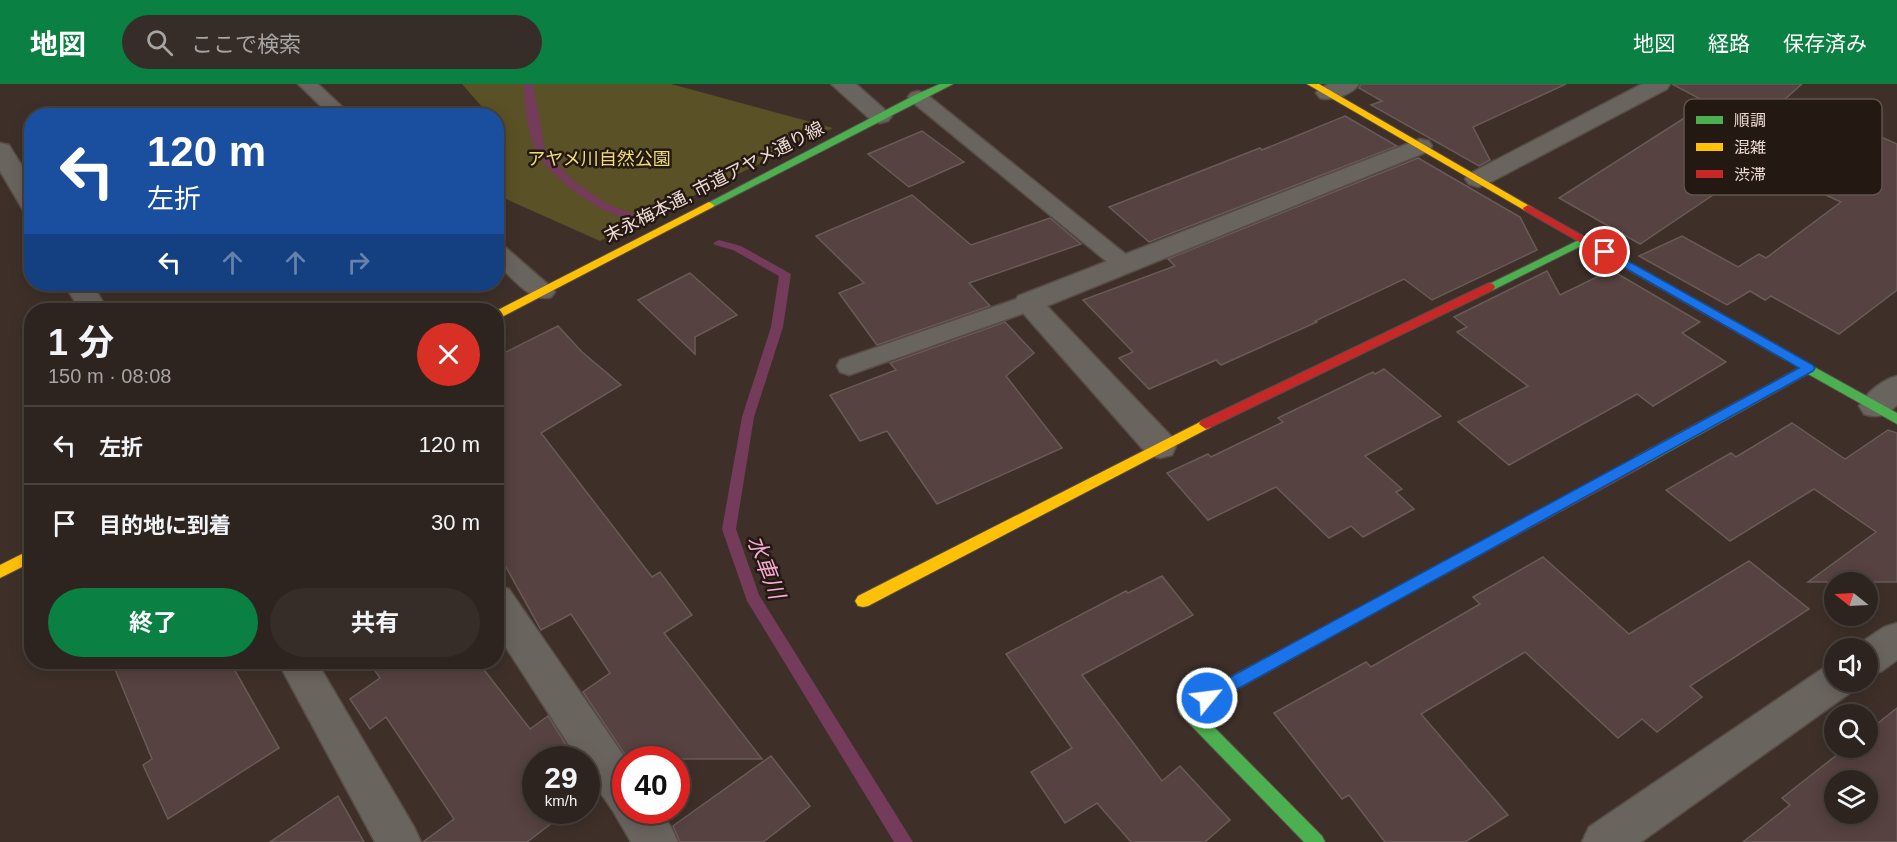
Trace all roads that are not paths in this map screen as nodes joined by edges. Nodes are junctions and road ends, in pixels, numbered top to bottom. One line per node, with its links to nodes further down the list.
1 (307, 84): 7 (lane)
2 (842, 84): 8 (street)
3 (948, 84): 6 (street, 末永梅本通, 市道アヤメ通り線)
4 (1659, 84): 11 (street)
5 (1330, 87): 9 (street)
6 (918, 96): 8 (street, 末永梅本通, 市道アヤメ通り線); 15 (lane)
7 (334, 108)
8 (880, 116): 16 (street, 末永梅本通, 市道アヤメ通り線)
9 (1420, 146): 11 (street); 15 (street)
10 (0, 150): 12 (street)
11 (1478, 179): 13 (street)
12 (24, 190)
13 (1585, 240): 20 (street); 22 (street)
14 (504, 258): 16 (lane)
15 (1125, 264): 17 (street)
16 (543, 291): 18 (street, 末永梅本通, 市道アヤメ通り線)
17 (1028, 303): 19 (lane); 22 (street)
18 (504, 312)
19 (849, 366)
20 (1809, 368): 21 (street); 35 (street)
21 (1890, 404)
22 (1160, 446): 25 (street)
23 (24, 559): 24 (street)
24 (0, 572)
25 (864, 601)
26 (504, 612): 31 (street)
27 (1897, 639): 28 (street)
28 (1878, 652)
29 (301, 669): 33 (street)
30 (1824, 689): 36 (street)
31 (612, 775)
32 (644, 824): 34 (street)
33 (399, 842)
34 (656, 842)
35 (1316, 842)
36 (1604, 842)

